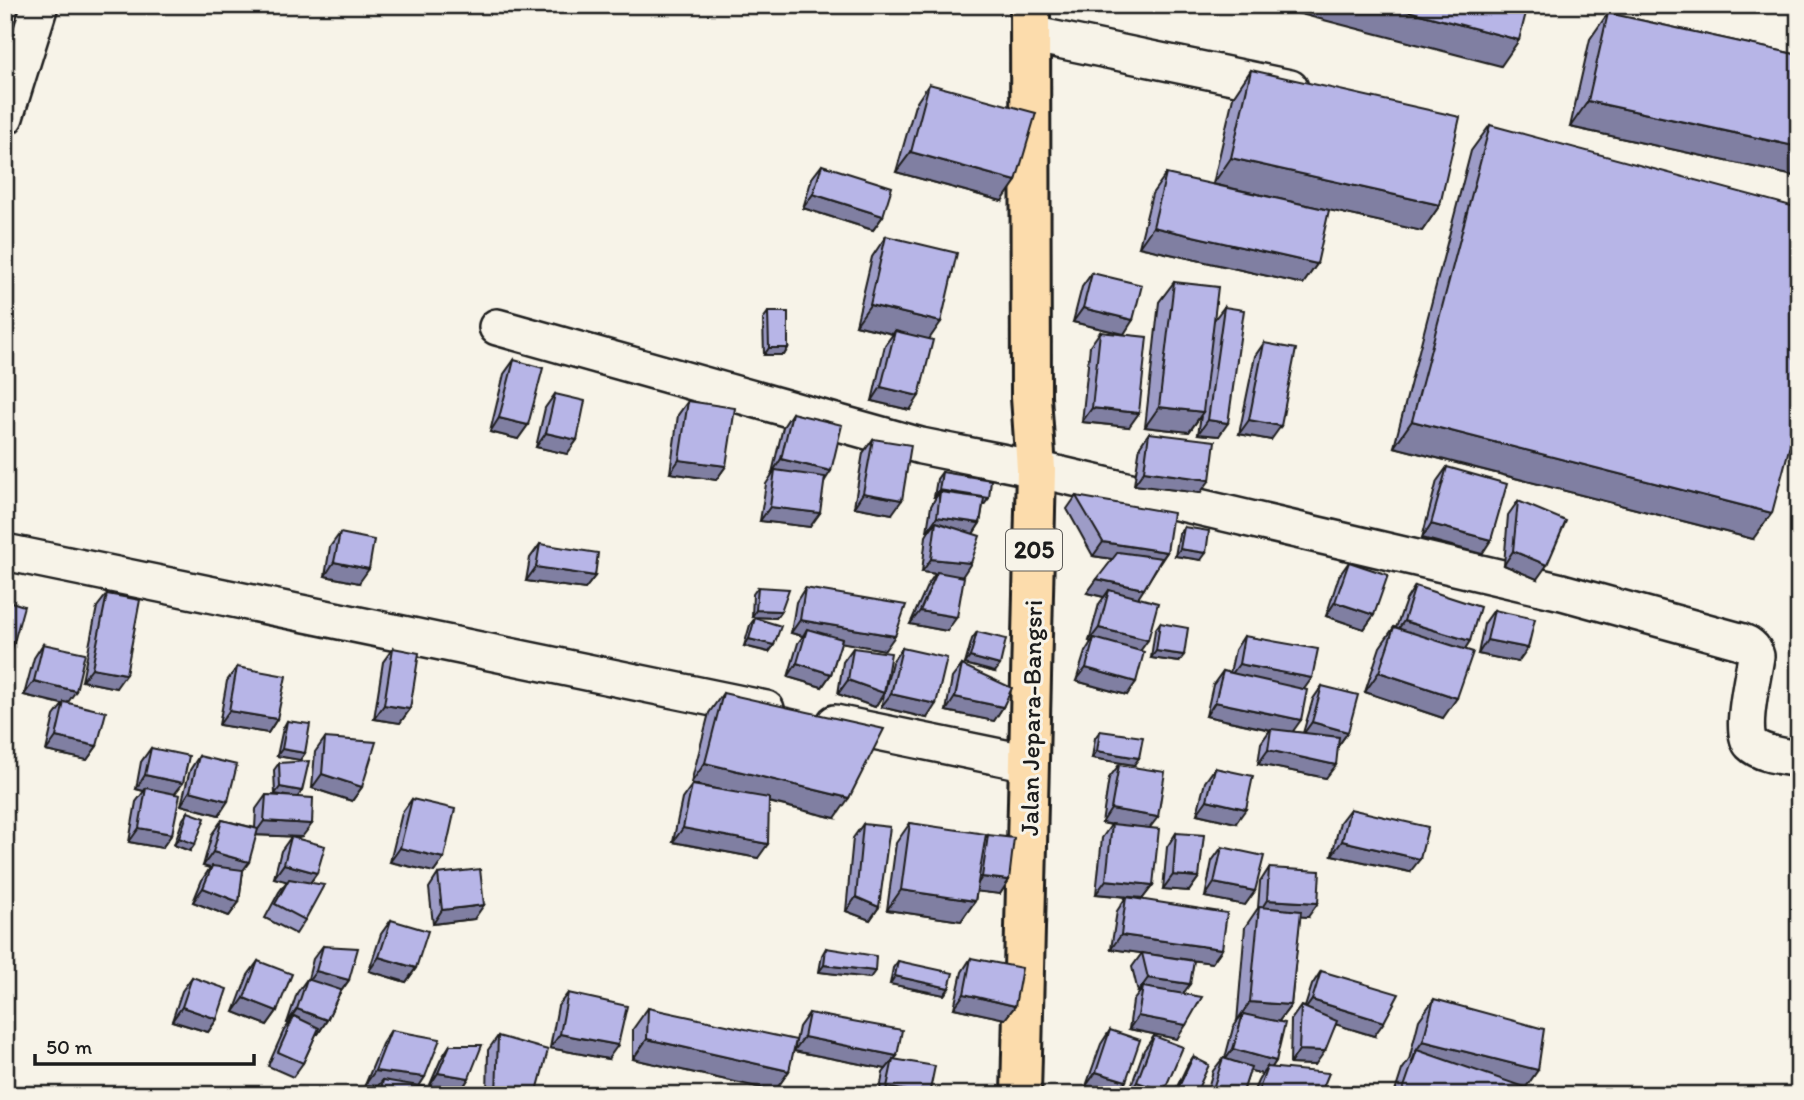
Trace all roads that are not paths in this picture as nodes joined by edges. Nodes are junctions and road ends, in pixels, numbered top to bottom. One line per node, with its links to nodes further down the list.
1 (40, 5): 4 (street)
2 (1030, 20): 3 (street); 6 (main road, Jalan Jepara-Bangsri / 205)
3 (1316, 96)
4 (5, 117)
5 (497, 327): 6 (street)
6 (1036, 469): 8 (street); 9 (main road, Jalan Jepara-Bangsri / 205)
7 (5, 552): 9 (street)
8 (1799, 759)
9 (1029, 763): 10 (main road, Jalan Jepara-Bangsri / 205)
10 (1021, 1095)

